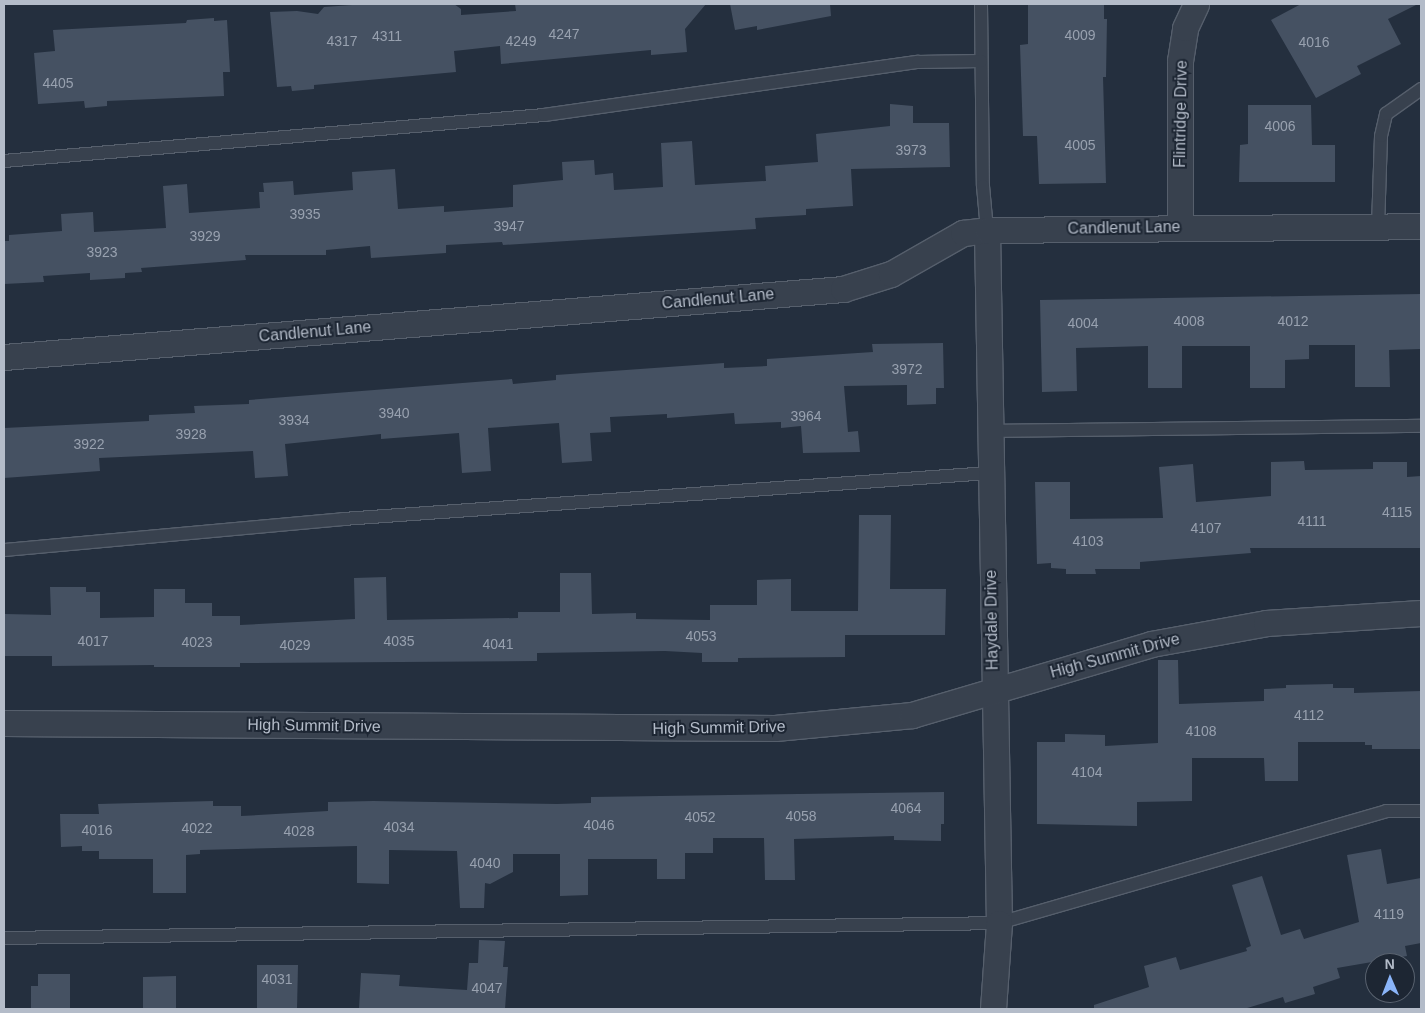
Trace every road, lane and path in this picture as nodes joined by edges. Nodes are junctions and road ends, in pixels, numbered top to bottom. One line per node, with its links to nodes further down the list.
1 (981, 4): 3 (lane)
2 (1196, 4): 7 (street, Flintridge Drive)
3 (981, 61): 5 (lane); 9 (lane)
4 (1421, 89): 8 (lane)
5 (4, 160)
6 (1421, 226): 8 (street, Candlenut Lane)
7 (1180, 227): 8 (street, Candlenut Lane); 9 (street, Candlenut Lane)
8 (1378, 227)
9 (987, 230): 10 (street, Candlenut Lane); 12 (street, Haydale Drive)
10 (4, 357)
11 (1421, 426): 12 (lane)
12 (990, 431): 13 (street, Haydale Drive)
13 (990, 473): 14 (lane); 16 (street, Haydale Drive)
14 (4, 550)
15 (1421, 613): 16 (street, High Summit Drive)
16 (993, 689): 17 (street, High Summit Drive); 19 (street, Haydale Drive)
17 (4, 724)
18 (1421, 811): 19 (lane)
19 (999, 923): 20 (lane); 21 (street, Haydale Drive)
20 (4, 938)
21 (992, 1009)

